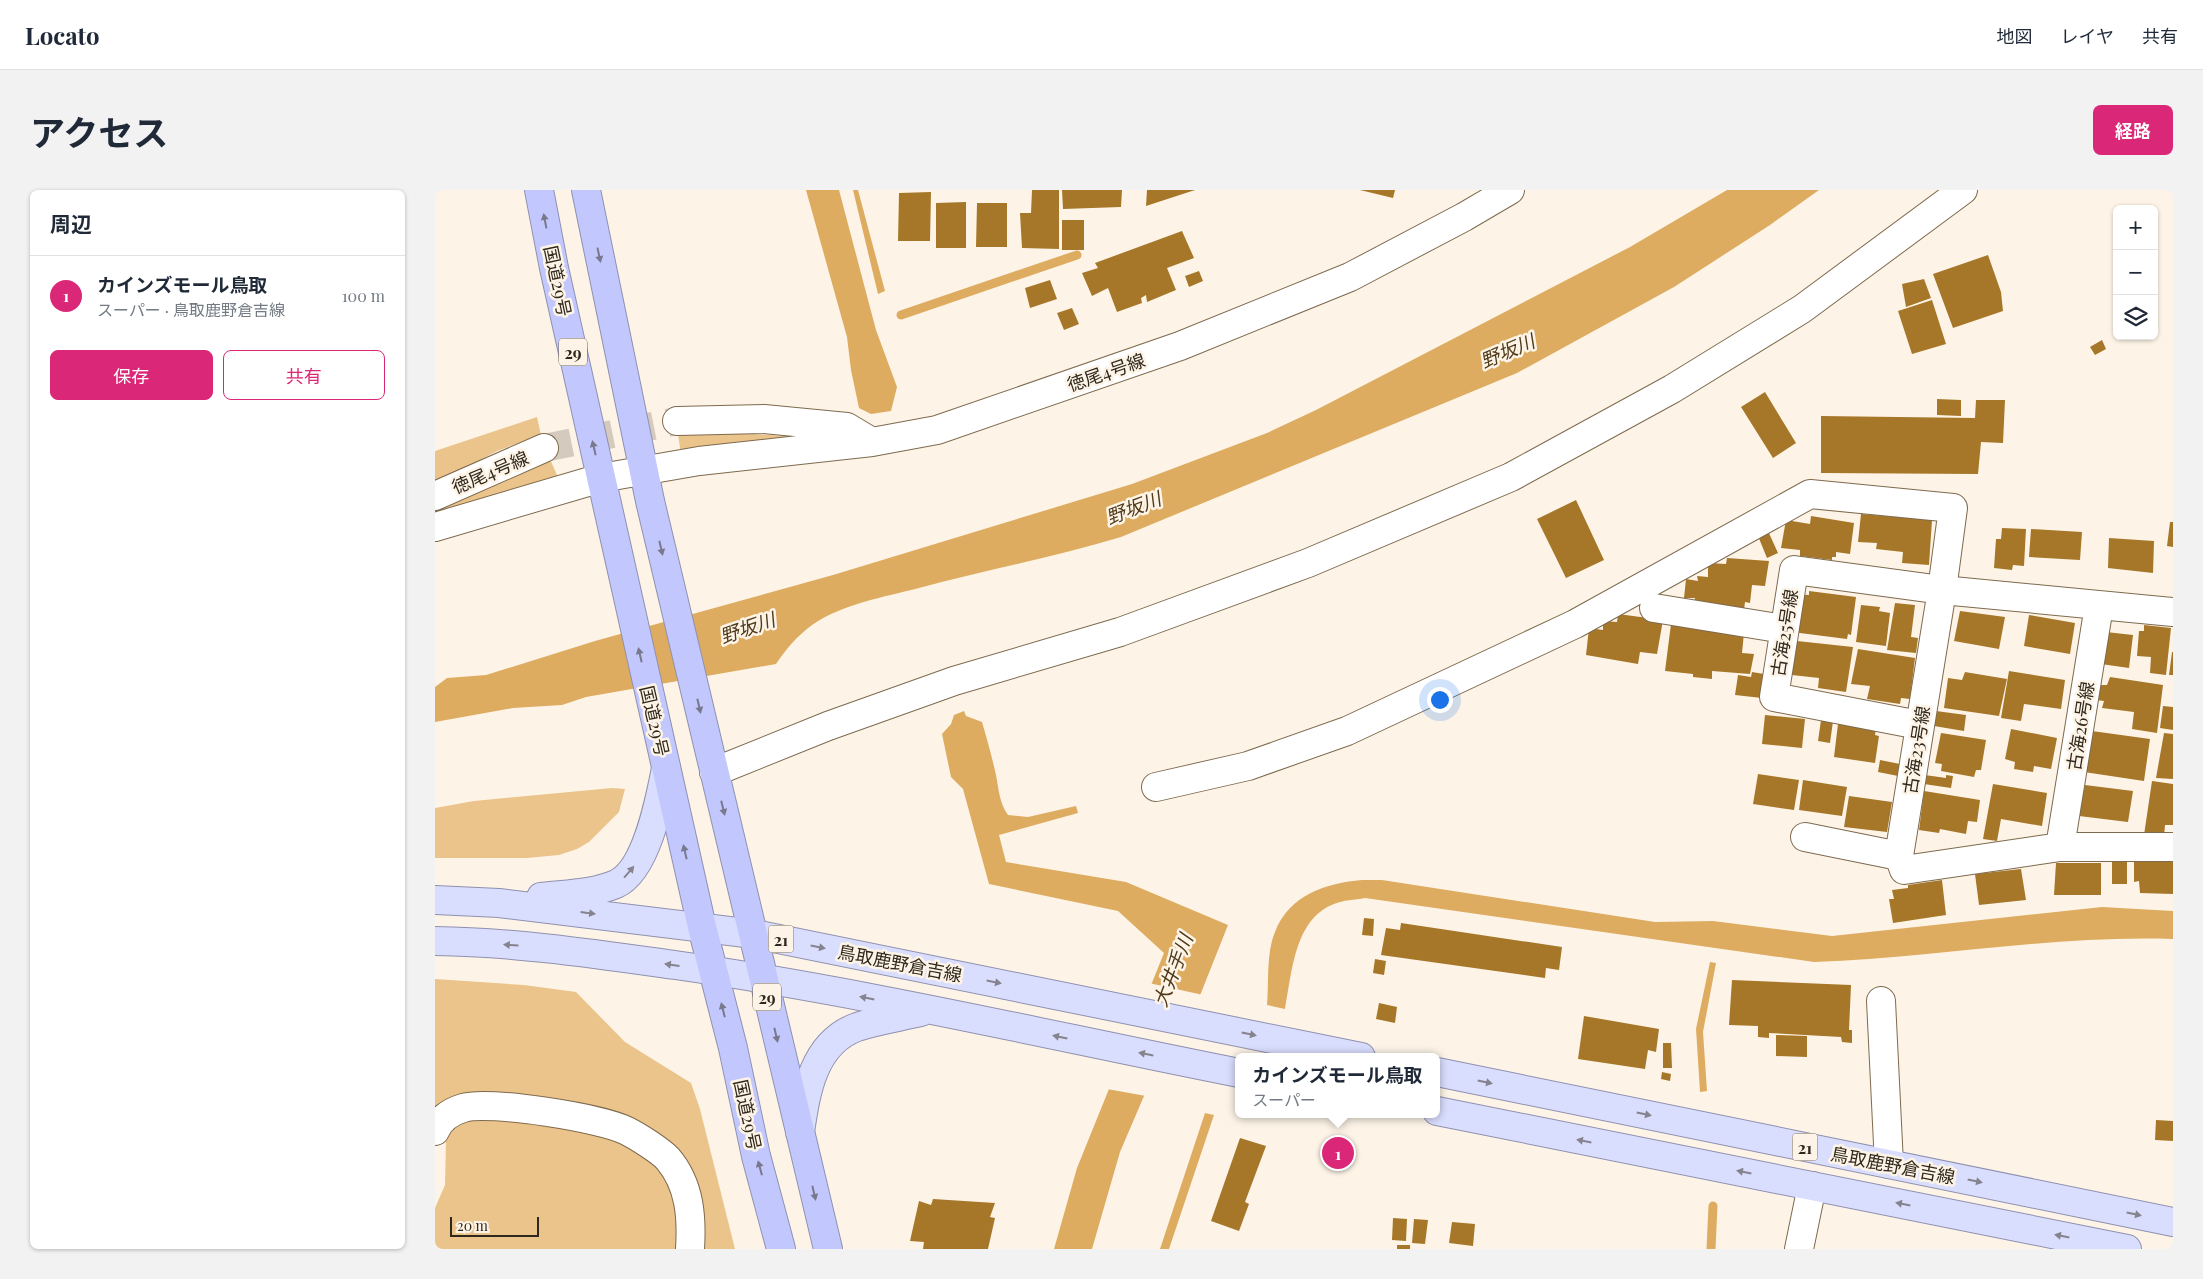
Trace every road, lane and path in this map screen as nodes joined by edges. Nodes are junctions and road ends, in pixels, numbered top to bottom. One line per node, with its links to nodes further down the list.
1 (539, 190): 9 (highway, 国道29号 / 29, one-way to 1)
2 (586, 190): 8 (highway, 29, one-way to 8)
3 (1510, 190): 6 (street, 徳尾4号線)
4 (1963, 190): 19 (street)
5 (677, 421): 6 (street)
6 (872, 442): 8 (street, 徳尾4号線)
7 (544, 448): 10 (street, 徳尾4号線)
8 (644, 471): 9 (street, 徳尾4号線); 19 (highway, 29, one-way to 19)
9 (601, 478): 11 (street, 徳尾4号線); 18 (highway, 国道29号 / 29, one-way to 9)
10 (435, 496)
11 (435, 527)
12 (1941, 590): 13 (street); 16 (street, 古海25号線); 17 (street, 古海23号線); 20 (street, 古海23号線)
13 (2099, 606): 15 (street); 22 (street, 古海26号線)
14 (1654, 608): 16 (street)
15 (2173, 612)
16 (1784, 629): 17 (street, 古海25号線)
17 (1919, 725): 24 (street, 古海23号線)
18 (664, 761): 26 (main road, one-way to 18); 27 (highway, 国道29号 / 29, one-way to 18)
19 (714, 772): 28 (highway, 29, one-way to 28)
20 (1156, 787)
21 (1805, 837): 24 (street)
22 (2060, 847): 23 (street); 24 (street)
23 (2173, 847)
24 (1899, 856)
25 (435, 900): 26 (main road, 鳥取鹿野倉吉線 / 21)
26 (499, 903): 27 (main road, 鳥取鹿野倉吉線 / 21, one-way to 27)
27 (702, 927): 28 (main road, 鳥取鹿野倉吉線 / 21); 30 (highway, 国道29号 / 29)
28 (754, 934): 31 (highway, 29); 34 (main road, 鳥取鹿野倉吉線 / 21, one-way to 34)
29 (435, 941): 30 (main road, one-way to 29)
30 (714, 971): 31 (main road); 44 (highway, 国道29号 / 29, one-way to 30)
31 (763, 978): 33 (main road, one-way to 31); 39 (highway, 29, one-way to 39)
32 (1881, 1001): 40 (street)
33 (929, 1009): 35 (main road, one-way to 33); 39 (main road)
34 (1342, 1053)
35 (1235, 1071)
36 (1440, 1073): 40 (main road, 鳥取鹿野倉吉線 / 21, one-way to 40)
37 (1440, 1113): 41 (main road, 鳥取鹿野倉吉線 / 21, one-way to 37)
38 (435, 1131): 43 (street)
39 (800, 1134): 45 (highway, 29, one-way to 45)
40 (1889, 1164): 42 (main road, 鳥取鹿野倉吉線 / 21, one-way to 42)
41 (1812, 1186): 46 (street); 47 (main road, 鳥取鹿野倉吉線 / 21, one-way to 41)
42 (2173, 1222)
43 (690, 1249)
44 (781, 1249)
45 (828, 1249)
46 (1799, 1249)
47 (2127, 1249)

